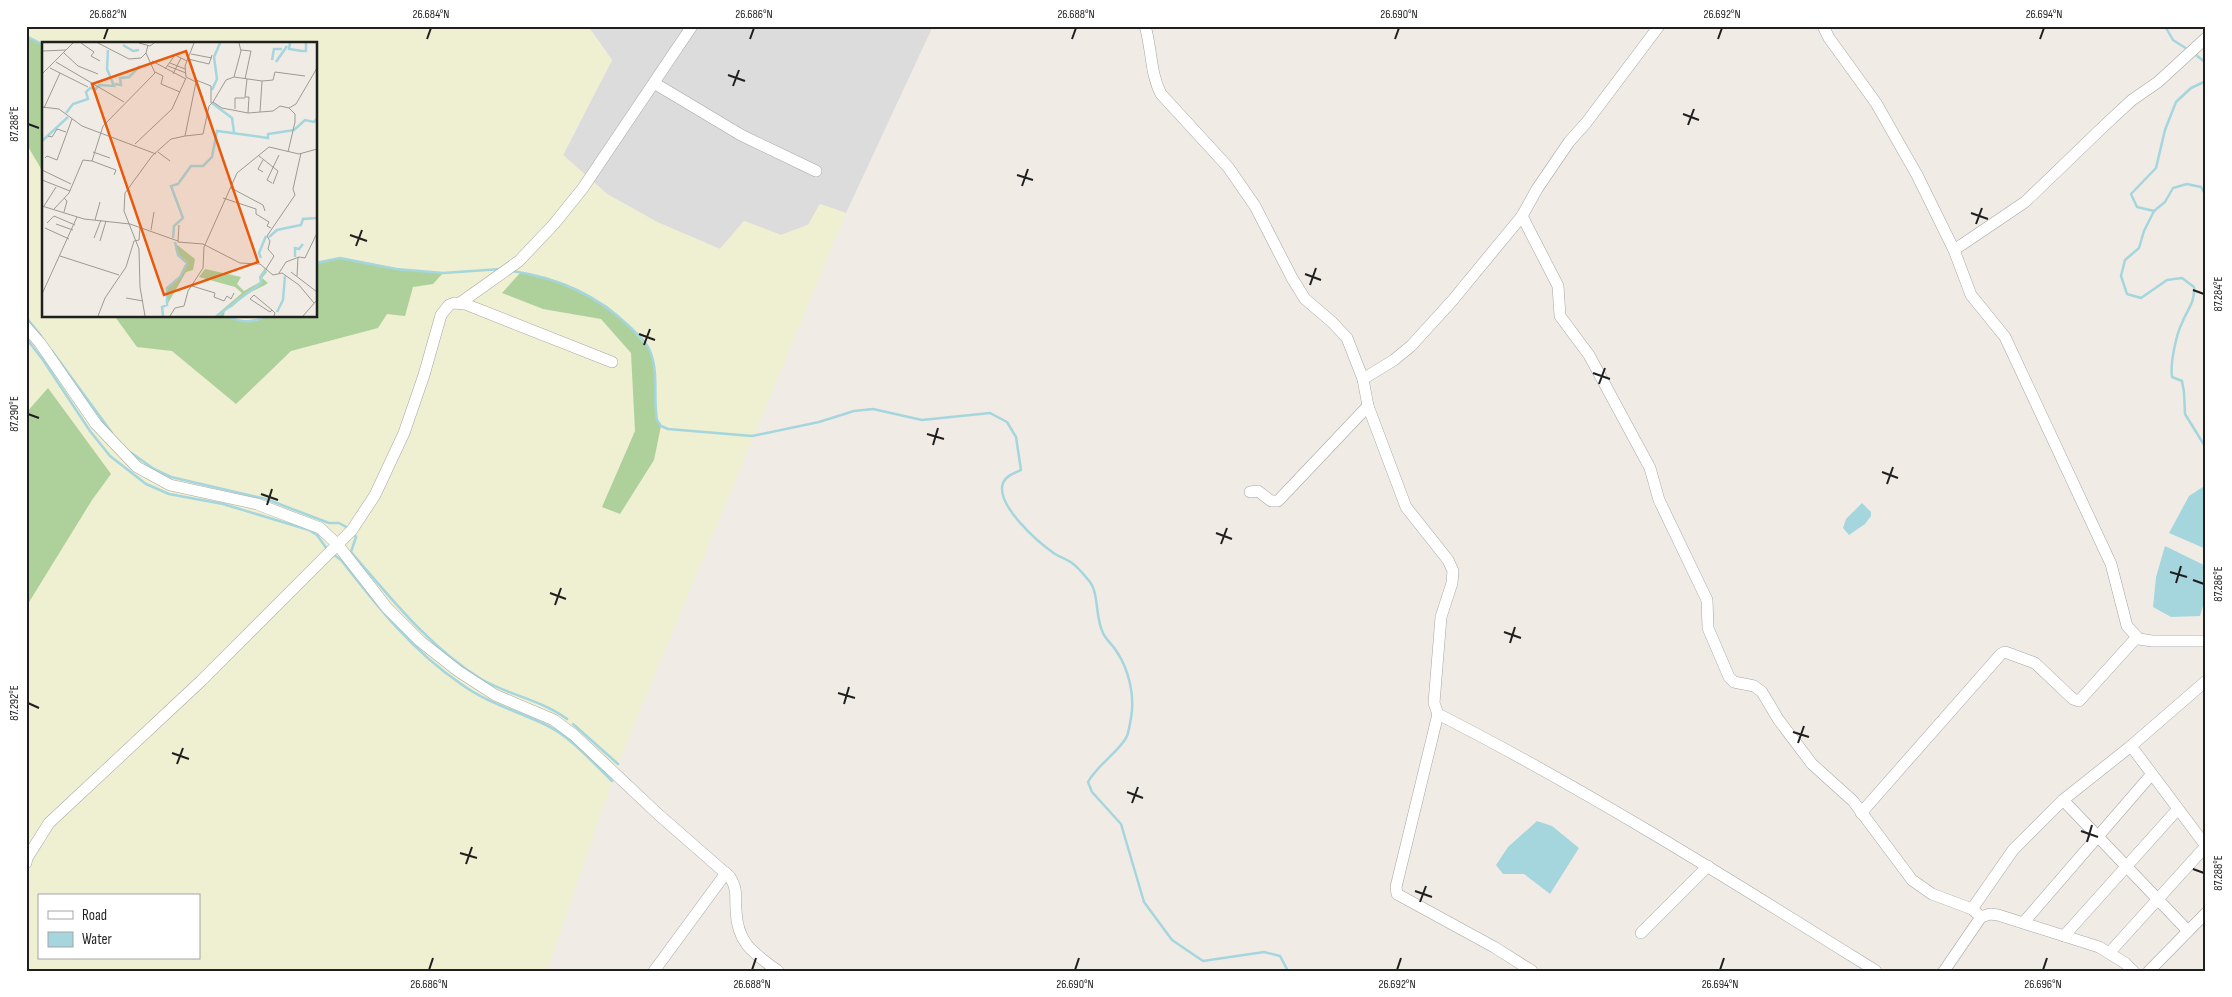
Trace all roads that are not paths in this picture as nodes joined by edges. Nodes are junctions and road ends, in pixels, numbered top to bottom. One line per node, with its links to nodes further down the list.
1 (692, 26): 6 (street)
2 (1145, 26): 13 (street)
3 (1659, 26): 8 (street)
4 (1823, 26): 9 (street)
5 (2206, 38): 9 (street)
6 (654, 84): 7 (street); 10 (street)
7 (816, 170)
8 (1522, 216): 13 (street); 25 (street)
9 (1954, 250): 17 (street)
10 (460, 303): 12 (street); 16 (street)
11 (26, 327): 16 (street)
12 (612, 362)
13 (1363, 379): 14 (street)
14 (1368, 406): 15 (street); 20 (street)
15 (1250, 492)
16 (337, 544): 28 (street); 31 (street)
17 (2137, 637): 18 (street); 25 (street)
18 (2206, 641)
19 (2206, 681): 21 (street)
20 (1438, 714): 29 (street); 43 (street)
21 (2131, 746): 22 (street); 23 (street)
22 (2151, 775): 24 (street); 26 (street)
23 (2063, 800): 26 (street); 33 (street)
24 (2177, 810): 27 (street); 30 (street)
25 (1861, 813): 33 (street)
26 (2097, 836): 30 (street); 36 (street)
27 (2206, 846): 32 (street)
28 (26, 863)
29 (1708, 866): 38 (street); 44 (street)
30 (2125, 867): 32 (street); 39 (street)
31 (726, 873): 41 (street); 42 (street)
32 (2157, 900): 37 (street); 40 (street)
33 (1972, 909): 35 (street)
34 (2206, 913): 37 (street)
35 (1981, 917): 36 (street); 45 (street)
36 (2024, 922): 39 (street)
37 (2188, 931): 47 (street)
38 (1640, 933)
39 (2064, 936): 40 (street)
40 (2110, 952): 46 (street)
41 (654, 971)
42 (778, 971)
43 (1532, 971)
44 (1876, 971)
45 (1944, 971)
46 (2133, 971)
47 (2148, 971)

